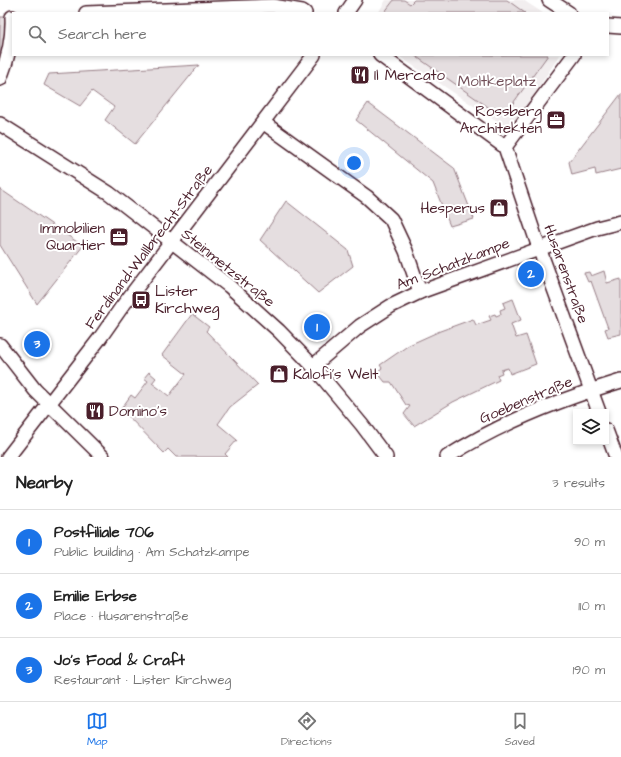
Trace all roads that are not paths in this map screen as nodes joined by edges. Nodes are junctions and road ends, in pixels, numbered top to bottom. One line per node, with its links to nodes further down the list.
1 (355, 0): 6 (street)
2 (549, 0): 7 (street)
3 (119, 6): 4 (street); 5 (street)
4 (91, 12)
5 (304, 12)
6 (347, 12)
7 (567, 12)
8 (8, 17): 14 (street)
9 (609, 26): 10 (street)
10 (621, 27)
11 (313, 56): 15 (street, Ferdinand-Wallbrecht-Straße)
12 (381, 56): 17 (street)
13 (573, 56): 17 (street)
14 (0, 79)
15 (264, 123): 19 (street, Ferdinand-Wallbrecht-Straße); 21 (street)
16 (0, 124): 19 (street, Steinmetzstraße)
17 (505, 147): 20 (street, Husarenstraße)
18 (621, 222): 20 (street, Am Schatzkampe)
19 (172, 242): 23 (street, Steinmetzstraße); 26 (street, Ferdinand-Wallbrecht-Straße)
20 (539, 248): 21 (street, Am Schatzkampe); 25 (street, Husarenstraße)
21 (420, 292): 23 (street, Am Schatzkampe)
22 (0, 345): 26 (street)
23 (313, 366): 31 (street, Steinmetzstraße)
24 (621, 381): 25 (street, Goebenstraße)
25 (591, 390): 27 (street, Husarenstraße); 32 (street, Goebenstraße)
26 (49, 403): 29 (street, Ferdinand-Wallbrecht-Straße); 30 (street)
27 (598, 409)
28 (609, 438): 33 (street)
29 (8, 457)
30 (104, 457)
31 (386, 457)
32 (447, 457)
33 (616, 457)

